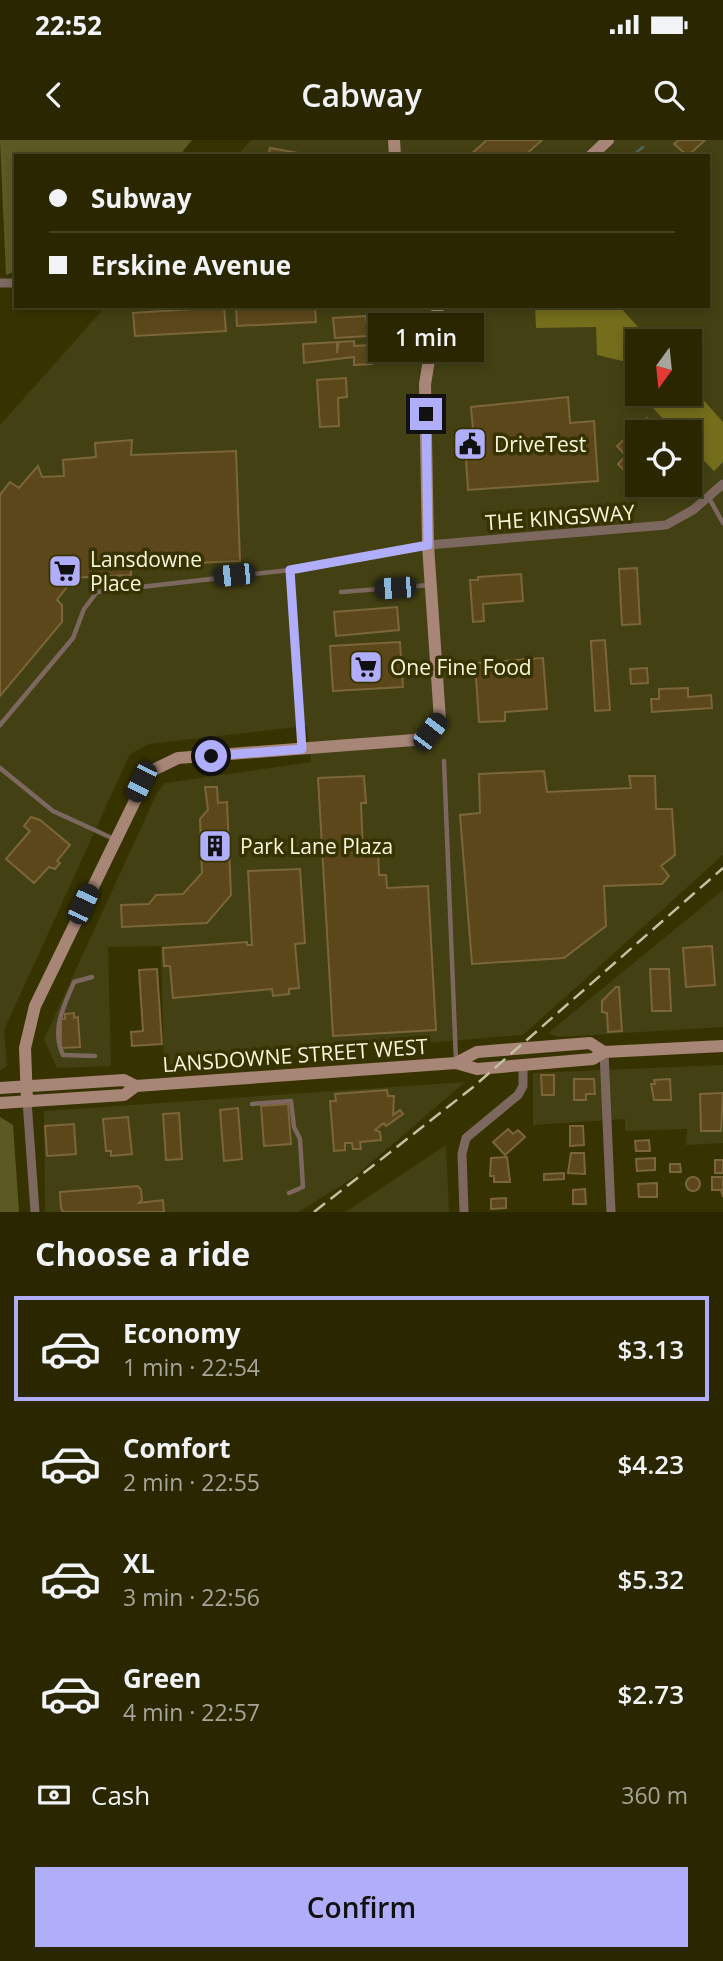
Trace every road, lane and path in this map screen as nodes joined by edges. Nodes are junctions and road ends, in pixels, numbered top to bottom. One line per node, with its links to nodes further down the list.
1 (608, 140): 2 (street)
2 (593, 154)
3 (438, 313): 7 (street)
4 (723, 484): 5 (street, THE KINGSWAY)
5 (708, 497): 6 (lane); 7 (street, THE KINGSWAY)
6 (723, 523)
7 (428, 545): 8 (lane); 9 (street)
8 (290, 570): 11 (lane); 12 (lane)
9 (431, 585): 10 (lane); 12 (street)
10 (341, 592)
11 (0, 725)
12 (302, 749): 15 (street)
13 (444, 761): 20 (lane)
14 (0, 768): 15 (lane)
15 (114, 839): 22 (street)
16 (92, 977): 19 (lane)
17 (723, 1046): 18 (street, LANSDOWNE STREET WEST)
18 (604, 1052): 20 (street, LANSDOWNE STREET WEST); 21 (street, LANSDOWNE STREET WEST); 31 (street)
19 (95, 1056)
20 (456, 1063): 21 (street, LANSDOWNE STREET WEST); 23 (street, LANSDOWNE STREET WEST)
21 (523, 1065): 30 (street)
22 (27, 1086): 23 (street, LANSDOWNE STREET WEST); 24 (street, LANSDOWNE STREET WEST); 25 (street)
23 (136, 1086): 25 (street, LANSDOWNE STREET WEST)
24 (0, 1088)
25 (27, 1101): 26 (street, LANSDOWNE STREET WEST); 29 (street)
26 (0, 1103)
27 (252, 1104): 28 (lane)
28 (289, 1193)
29 (35, 1212)
30 (464, 1212)
31 (611, 1212)

